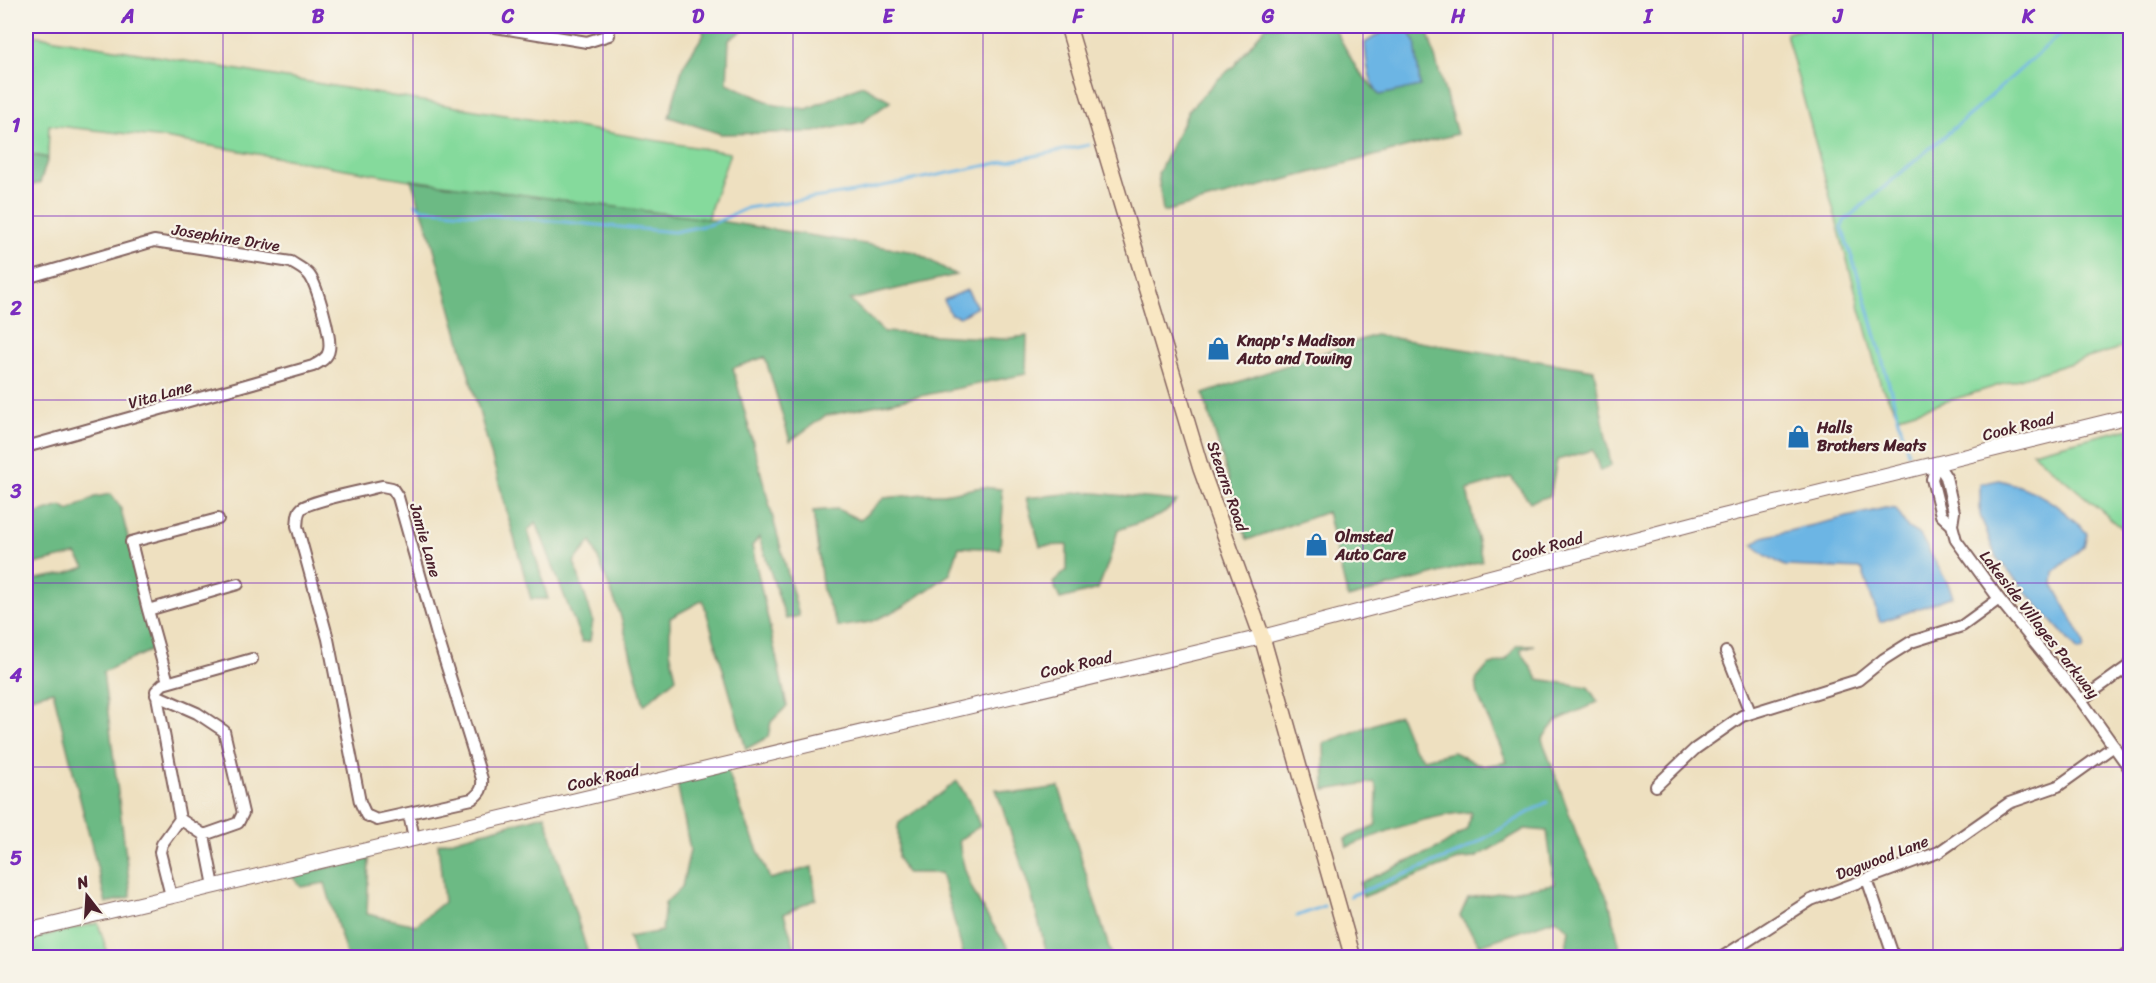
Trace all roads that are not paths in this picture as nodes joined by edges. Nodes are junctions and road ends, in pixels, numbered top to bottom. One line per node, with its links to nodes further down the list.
1 (489, 26): 3 (street)
2 (1068, 26): 13 (main road, Stearns Road)
3 (608, 30)
4 (26, 278): 5 (street, Josephine Drive)
5 (302, 369): 7 (street, Vita Lane)
6 (2130, 416): 8 (street, Cook Road)
7 (26, 447)
8 (1937, 463): 11 (street, Lakeside Villages Parkway); 13 (street, Cook Road)
9 (218, 519): 12 (street)
10 (238, 584): 12 (street)
11 (1999, 599): 19 (street, Lakeside Villages Parkway); 20 (street)
12 (148, 610): 17 (street)
13 (1262, 637): 27 (street, Cook Road); 33 (main road, Stearns Road)
14 (1725, 652): 20 (street)
15 (252, 659): 17 (street)
16 (2130, 665): 19 (street)
17 (168, 682): 18 (street)
18 (156, 695): 25 (street); 26 (street)
19 (2081, 700): 21 (street, Lakeside Villages Parkway)
20 (1750, 712): 23 (street)
21 (2114, 746): 22 (street, Lakeside Villages Parkway); 28 (street, Dogwood Lane)
22 (2130, 768)
23 (1656, 786)
24 (409, 814): 24 (street, Jamie Lane); 27 (street)
25 (180, 819): 26 (street); 30 (street)
26 (204, 835): 29 (street)
27 (414, 838): 29 (street, Cook Road)
28 (1867, 879): 34 (street, Dogwood Lane); 35 (street)
29 (214, 886): 30 (street, Cook Road)
30 (171, 896): 31 (street, Cook Road)
31 (26, 931)
32 (2130, 952): 36 (street)
33 (1353, 957)
34 (1721, 957)
35 (1893, 957)
36 (2123, 957)

